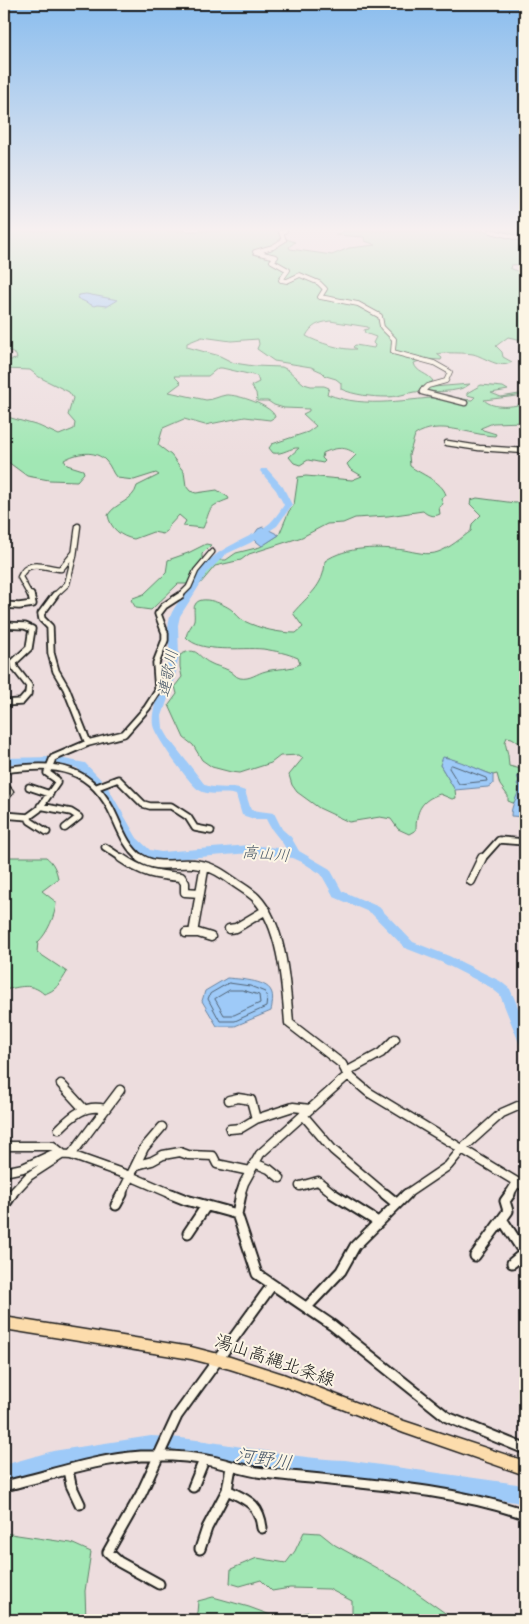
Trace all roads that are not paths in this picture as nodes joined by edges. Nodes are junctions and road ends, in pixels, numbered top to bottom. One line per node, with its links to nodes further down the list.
1 (361, 307): 2 (street)
2 (465, 403)
3 (447, 443): 4 (street)
4 (525, 451)
5 (78, 526): 7 (street)
6 (212, 552): 11 (street)
7 (74, 553): 8 (street); 11 (street)
8 (4, 605)
9 (4, 625): 10 (street)
10 (4, 703)
11 (88, 743): 12 (street)
12 (50, 767): 13 (street); 15 (street); 17 (street)
13 (4, 770)
14 (4, 785): 18 (street)
15 (100, 786): 23 (street); 27 (street)
16 (29, 787): 17 (street)
17 (50, 794): 19 (street)
18 (4, 799)
19 (40, 806): 21 (street); 22 (street)
20 (4, 816): 21 (street)
21 (28, 817): 24 (street)
22 (65, 828)
23 (211, 831)
24 (47, 832)
25 (525, 842): 28 (street)
26 (105, 846): 29 (street)
27 (207, 867): 29 (street); 30 (street)
28 (471, 881)
29 (200, 893): 32 (street)
30 (266, 910): 31 (street); 34 (street)
31 (229, 929)
32 (211, 938)
33 (395, 1039): 34 (street)
34 (347, 1073): 41 (street); 47 (street)
35 (61, 1084): 39 (street)
36 (120, 1090): 40 (street)
37 (229, 1100): 42 (street)
38 (518, 1106): 47 (street)
39 (83, 1108): 40 (street); 44 (street)
40 (105, 1109): 48 (street)
41 (307, 1112): 42 (street); 50 (street); 56 (street)
42 (256, 1119): 45 (street)
43 (162, 1127): 49 (street)
44 (59, 1129)
45 (230, 1129)
46 (4, 1146): 48 (street)
47 (462, 1149): 54 (street); 56 (street)
48 (67, 1155): 51 (street); 52 (street); 58 (street)
49 (137, 1165): 50 (street); 52 (street)
50 (252, 1167): 53 (street); 60 (street)
51 (4, 1172)
52 (130, 1176): 57 (street); 59 (street)
53 (280, 1178)
54 (521, 1185): 61 (street)
55 (300, 1186): 62 (street)
56 (396, 1203): 62 (street)
57 (116, 1205)
58 (4, 1206)
59 (206, 1206): 60 (street); 63 (street)
60 (237, 1214): 66 (street)
61 (502, 1219): 64 (street); 65 (street)
62 (378, 1222): 67 (street)
63 (188, 1233)
64 (475, 1256)
65 (512, 1263)
66 (272, 1285): 67 (street); 69 (street)
67 (307, 1307): 70 (street)
68 (4, 1323): 69 (main road, 湯山高縄北条線)
69 (217, 1360): 71 (street); 74 (main road, 湯山高縄北条線)
70 (525, 1450)
71 (159, 1456): 72 (street); 75 (street); 83 (street)
72 (204, 1460): 73 (street); 77 (street)
73 (231, 1467): 78 (street); 80 (street)
74 (525, 1468)
75 (68, 1470): 76 (street); 79 (street)
76 (4, 1486)
77 (193, 1487)
78 (227, 1490): 81 (street); 82 (street)
79 (80, 1504)
80 (525, 1514)
81 (262, 1528)
82 (200, 1549)
83 (159, 1584)

